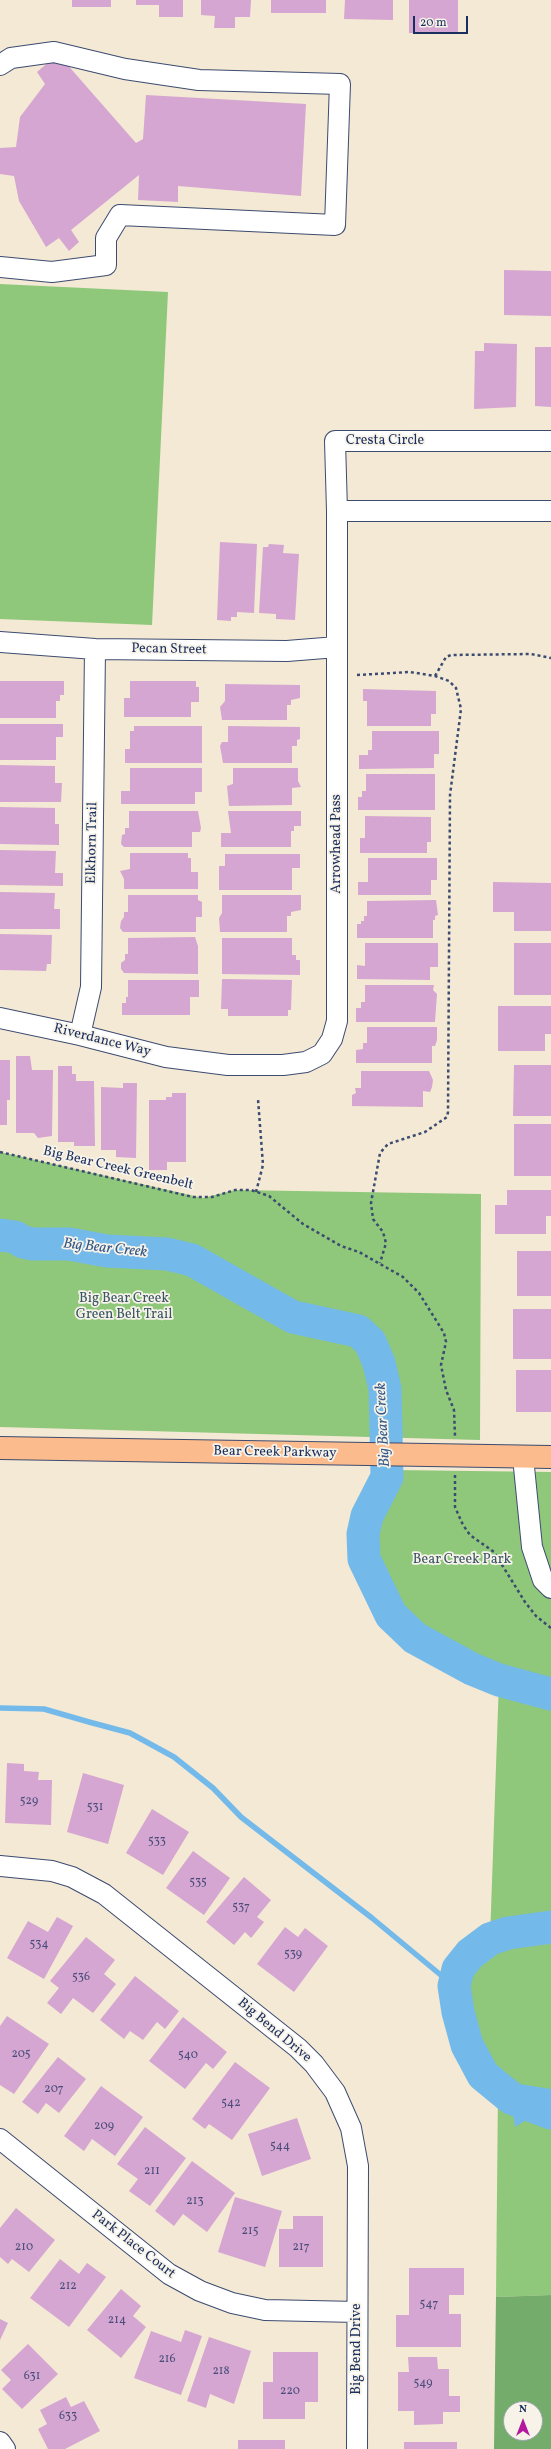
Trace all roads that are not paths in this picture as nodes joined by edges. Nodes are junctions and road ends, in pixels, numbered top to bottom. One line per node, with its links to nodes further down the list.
1 (0, 65): 2 (street)
2 (0, 267)
3 (551, 441): 4 (street, Cresta Circle)
4 (337, 511): 5 (street); 7 (street, Arrowhead Pass)
5 (551, 511)
6 (0, 642): 8 (street, Pecan Street)
7 (338, 647): 8 (street, Pecan Street); 11 (street, Arrowhead Pass)
8 (96, 649): 10 (street, Elkhorn Trail)
9 (0, 1018): 10 (street, Riverdance Way)
10 (80, 1035): 11 (street, Riverdance Way)
11 (205, 1063)
12 (0, 1448): 13 (main road, Bear Creek Parkway)
13 (523, 1457): 14 (main road, Bear Creek Parkway); 15 (street)
14 (551, 1457)
15 (551, 1588)
16 (0, 1866): 18 (street, Big Bend Drive)
17 (0, 2139): 18 (street, Park Place Court)
18 (357, 2312): 21 (street, Big Bend Drive)
19 (0, 2442): 20 (street)
20 (5, 2449)
21 (357, 2449)

